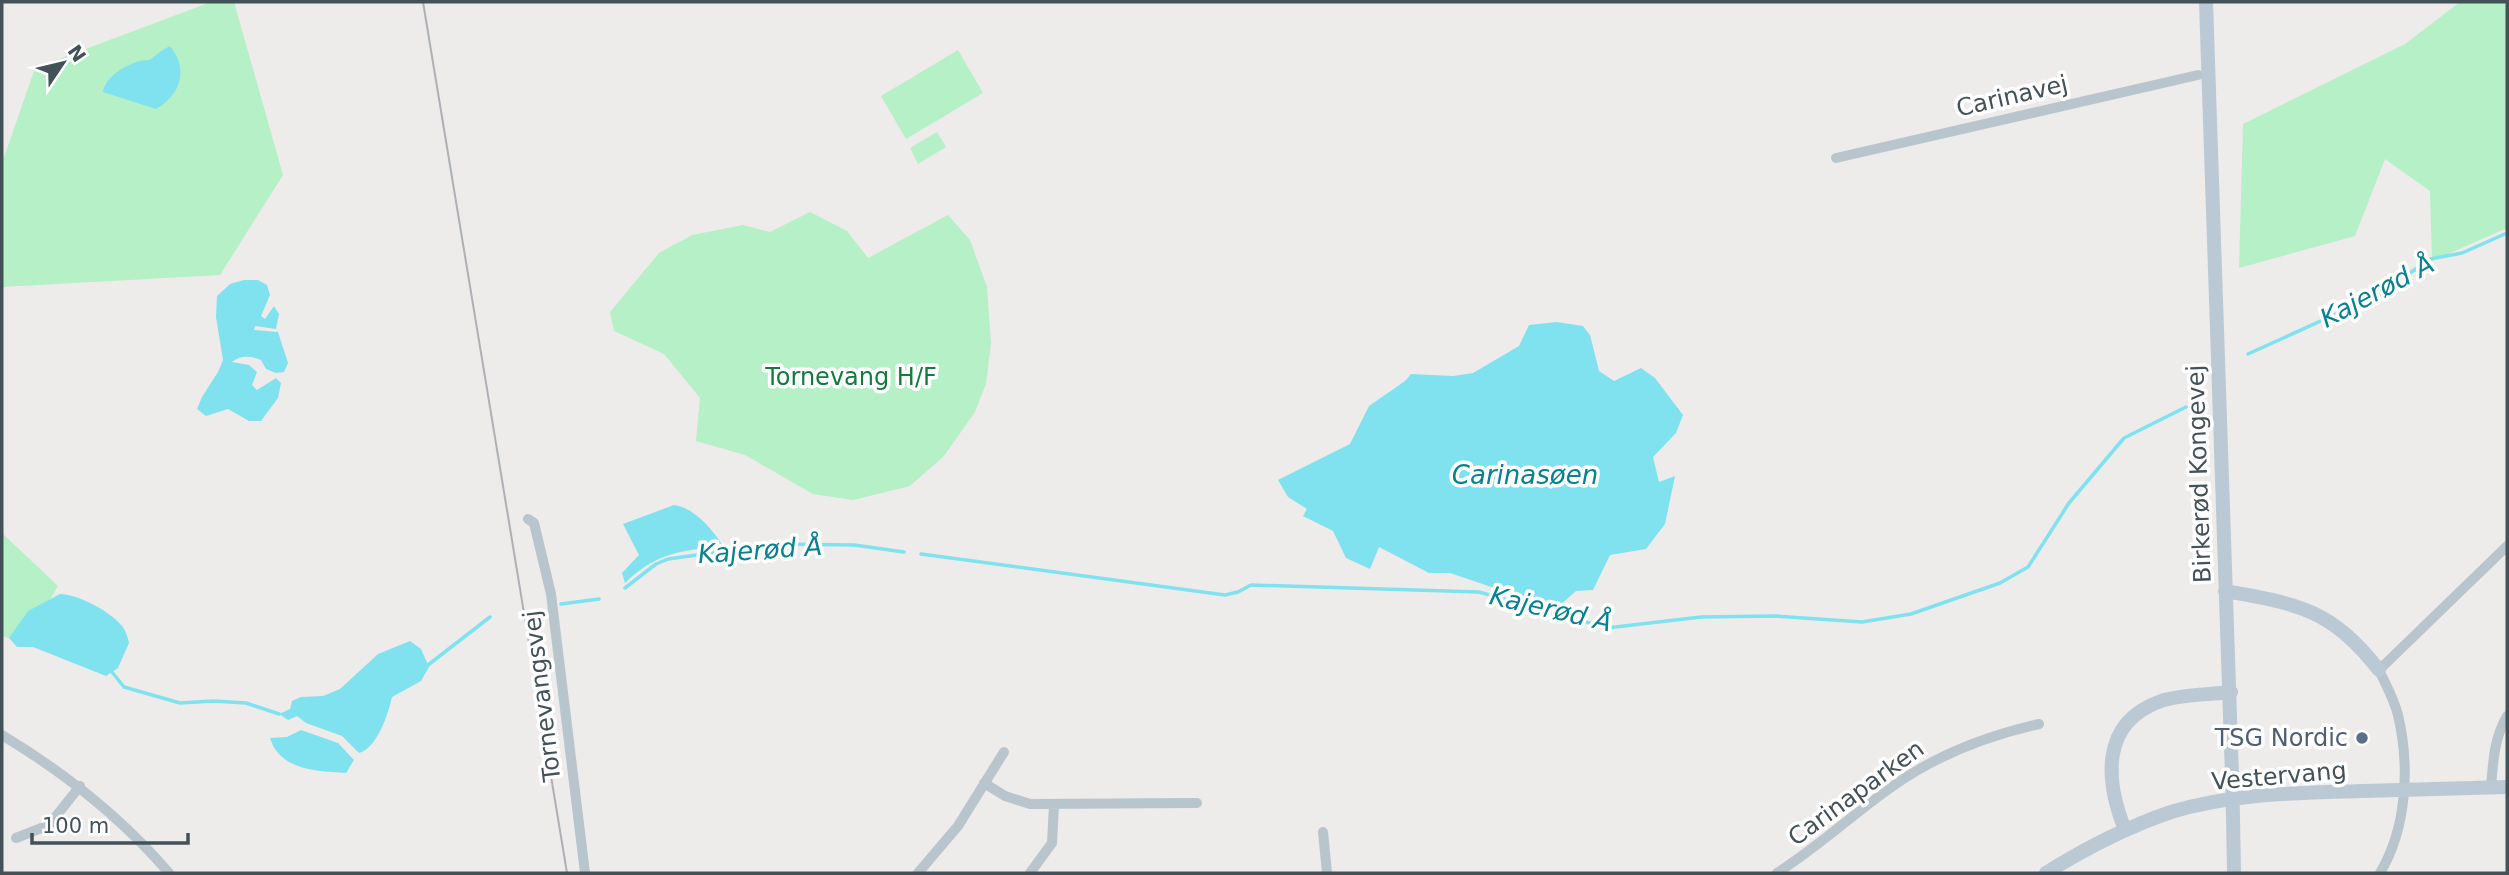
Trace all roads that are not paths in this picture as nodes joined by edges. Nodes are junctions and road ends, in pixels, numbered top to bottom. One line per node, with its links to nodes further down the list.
1 (2206, 2): 2 (main road, Birkerød Kongevej)
2 (2203, 74): 3 (street, Carinavej); 6 (main road, Birkerød Kongevej)
3 (1836, 158)
4 (528, 519): 24 (street, Tornevangsvej)
5 (2507, 546): 7 (street)
6 (2225, 590): 7 (main road); 8 (main road, Birkerød Kongevej)
7 (2379, 670): 17 (street)
8 (2231, 692): 20 (main road); 30 (main road, Birkerød Kongevej, bridge)
9 (2507, 716): 15 (street)
10 (2039, 723): 28 (street, Carinaparken)
11 (3, 737): 14 (street)
12 (1004, 752): 13 (street)
13 (984, 783): 19 (street); 25 (street)
14 (80, 786): 22 (street); 23 (street)
15 (2491, 787): 16 (main road, Vestervang); 17 (main road, Vestervang)
16 (2507, 787)
17 (2404, 790): 20 (main road, Vestervang); 31 (street)
18 (1197, 803): 19 (street)
19 (1054, 805): 26 (street)
20 (2125, 830): 29 (main road, Vestervang)
21 (1324, 832): 27 (street)
22 (16, 838)
23 (169, 873)
24 (585, 873)
25 (918, 873)
26 (1030, 873)
27 (1327, 873)
28 (1777, 873)
29 (2046, 873)
30 (2234, 873)
31 (2380, 873)

